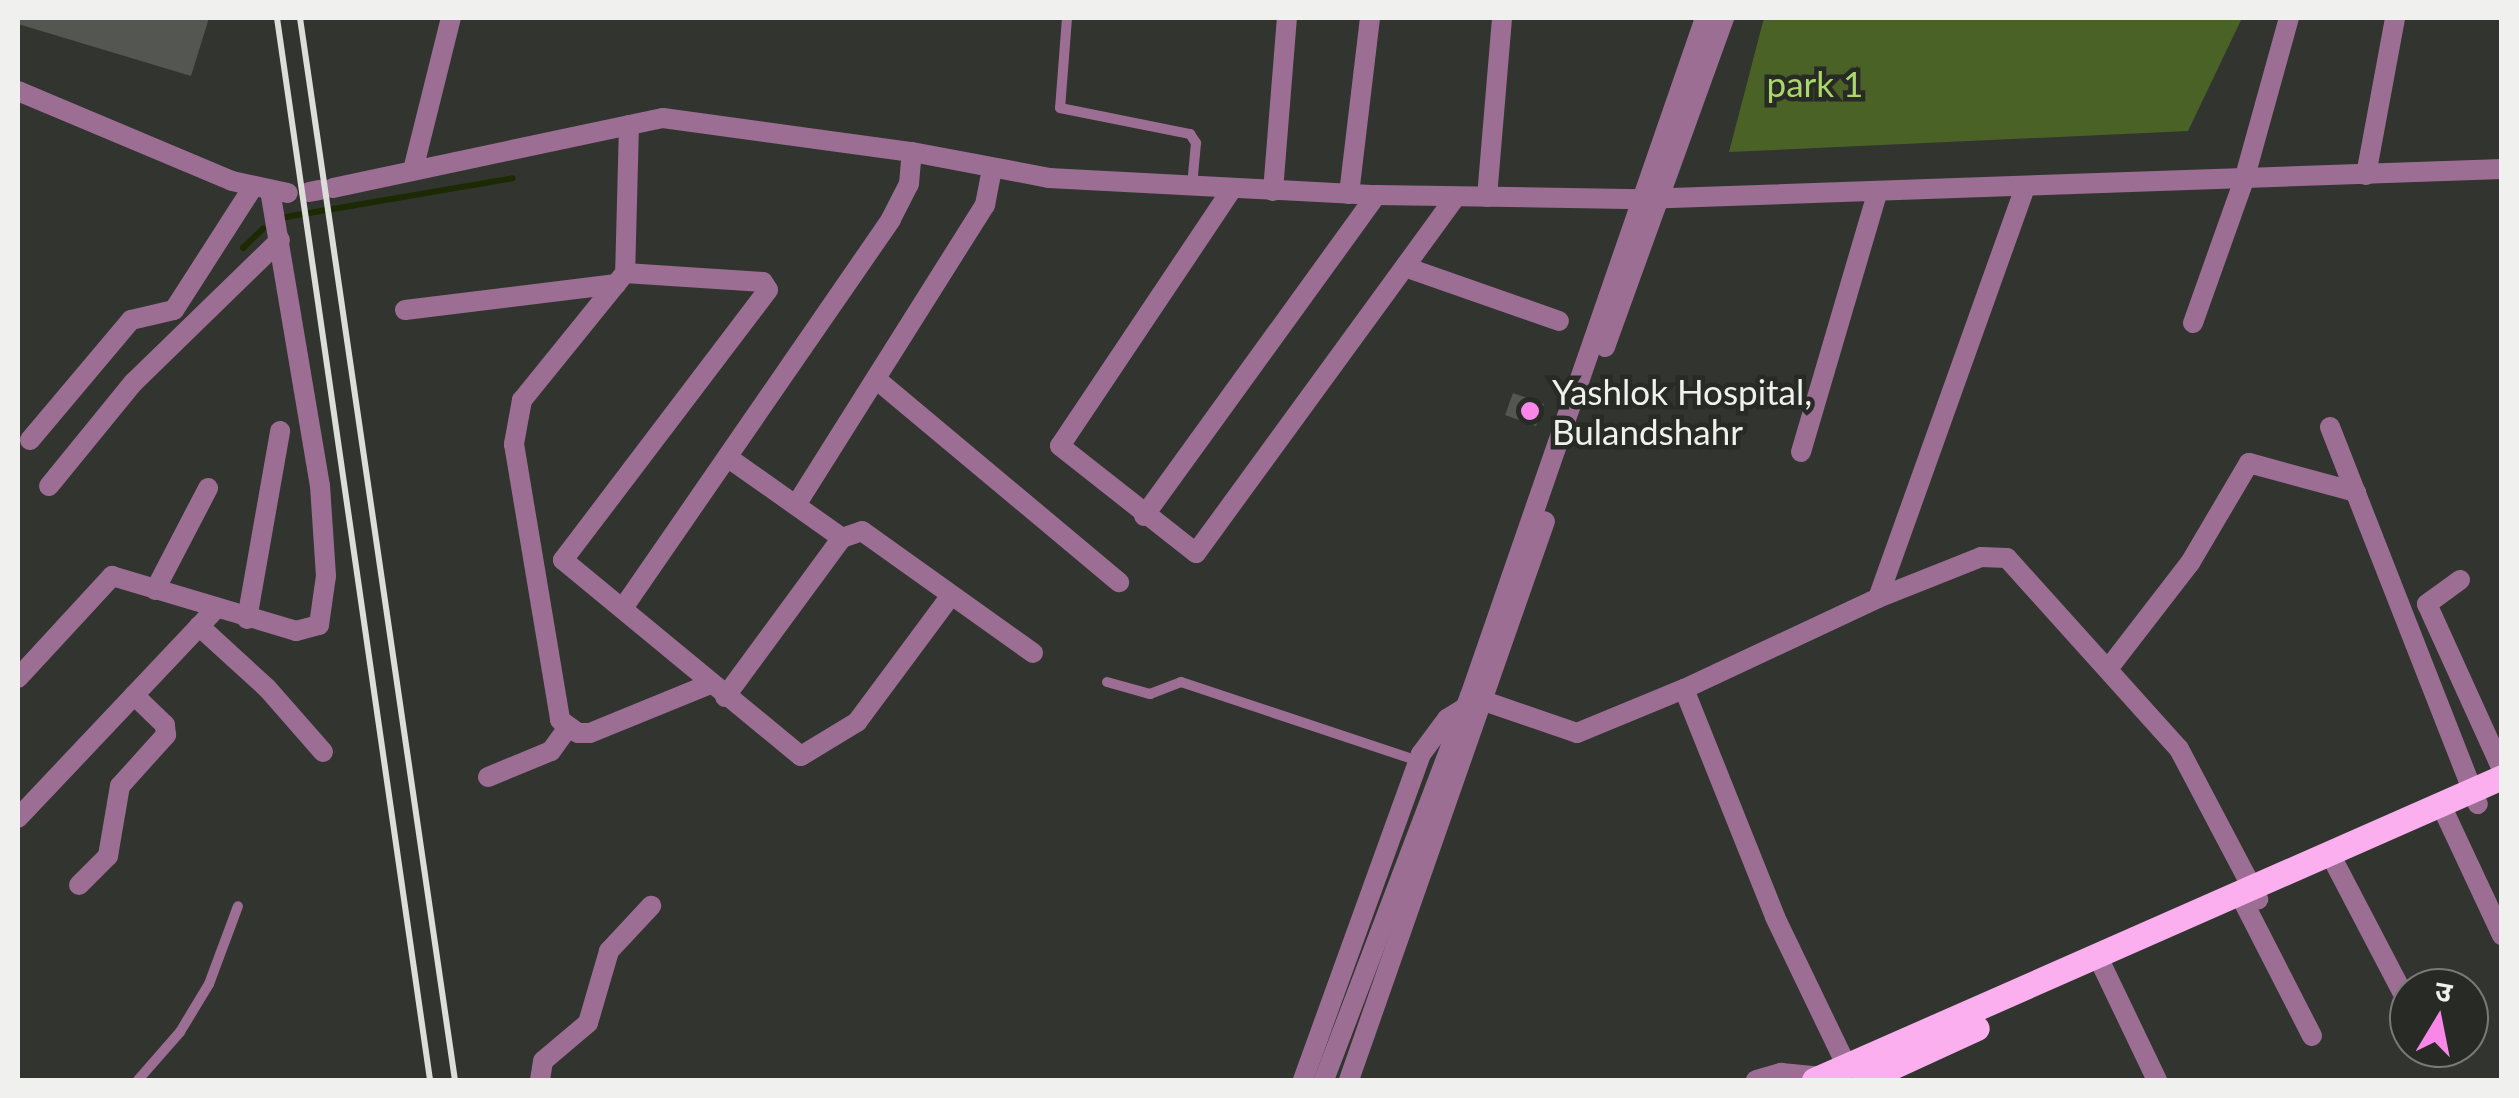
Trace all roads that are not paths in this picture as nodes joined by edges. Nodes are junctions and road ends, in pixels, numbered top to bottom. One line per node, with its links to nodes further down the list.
1 (451, 18): 14 (street)
2 (1067, 18): 18 (lane)
3 (1288, 18): 22 (street)
4 (1370, 18): 24 (street)
5 (1502, 18): 27 (street)
6 (1705, 18): 28 (street)
7 (1724, 18): 28 (street)
8 (2289, 18): 17 (street)
9 (2395, 18): 16 (street)
10 (18, 90): 20 (street)
11 (629, 125): 12 (street); 14 (street); 31 (street)
12 (912, 152): 13 (street); 40 (street)
13 (992, 169): 18 (street); 35 (street)
14 (413, 170): 20 (street)
15 (2501, 170): 16 (street)
16 (2366, 175): 17 (street)
17 (2244, 180): 21 (street); 34 (street)
18 (1192, 187): 19 (street)
19 (1232, 189): 22 (street); 45 (street)
20 (295, 190): 29 (street); 38 (street)
21 (2024, 190): 23 (street); 51 (street)
22 (1273, 191): 24 (street)
23 (1877, 193): 28 (street); 39 (street)
24 (1349, 194): 25 (street)
25 (1376, 196): 26 (street); 45 (street)
26 (1456, 197): 27 (street); 30 (street)
27 (1487, 198): 28 (street)
28 (1650, 199): 62 (street)
29 (280, 240): 41 (street); 54 (street)
30 (1405, 267): 33 (street); 45 (street)
31 (620, 278): 32 (street); 52 (street); 63 (street)
32 (405, 310)
33 (1558, 321)
34 (2193, 323)
35 (876, 378): 44 (street); 48 (street)
36 (2330, 427): 43 (street)
37 (280, 430): 54 (street)
38 (30, 440)
39 (1801, 452)
40 (730, 459): 44 (street); 52 (street)
41 (49, 486)
42 (208, 488): 49 (street)
43 (2356, 492): 56 (street); 69 (street)
44 (796, 506): 46 (street)
45 (1144, 516)
46 (842, 538): 50 (street); 60 (street)
47 (2460, 580): 66 (street)
48 (1119, 582)
49 (155, 590): 53 (street); 57 (street)
50 (950, 597): 55 (street); 60 (street)
51 (1878, 598): 56 (street); 59 (street)
52 (623, 608): 60 (street)
53 (206, 619): 54 (street); 61 (street); 64 (street)
54 (247, 619)
55 (1033, 653)
56 (2108, 670): 74 (street)
57 (18, 678)
58 (1107, 682): 65 (lane)
59 (1684, 689): 62 (street); 81 (street)
60 (717, 690): 63 (street)
61 (134, 695): 71 (street); 73 (street)
62 (1471, 709): 65 (street); 86 (street); 87 (street)
63 (567, 728): 68 (street)
64 (323, 752)
65 (1418, 760): 85 (street)
66 (2502, 769)
67 (2502, 777): 69 (main road)
68 (488, 778)
69 (2484, 795): 70 (main road)
70 (2444, 812): 72 (main road); 77 (street)
71 (18, 818)
72 (2333, 861): 74 (main road); 79 (street)
73 (79, 885)
74 (2251, 897): 78 (main road); 80 (street)
75 (238, 906): 83 (lane)
76 (651, 906): 84 (street)
77 (2502, 935)
78 (2101, 962): 81 (main road); 89 (street)
79 (2389, 968)
80 (2312, 1036)
81 (1855, 1076): 82 (main road)
82 (1818, 1079): 88 (street)
83 (138, 1080)
84 (540, 1080)
85 (1302, 1080)
86 (1324, 1080)
87 (1350, 1080)
88 (1756, 1080)
89 (2157, 1080)

